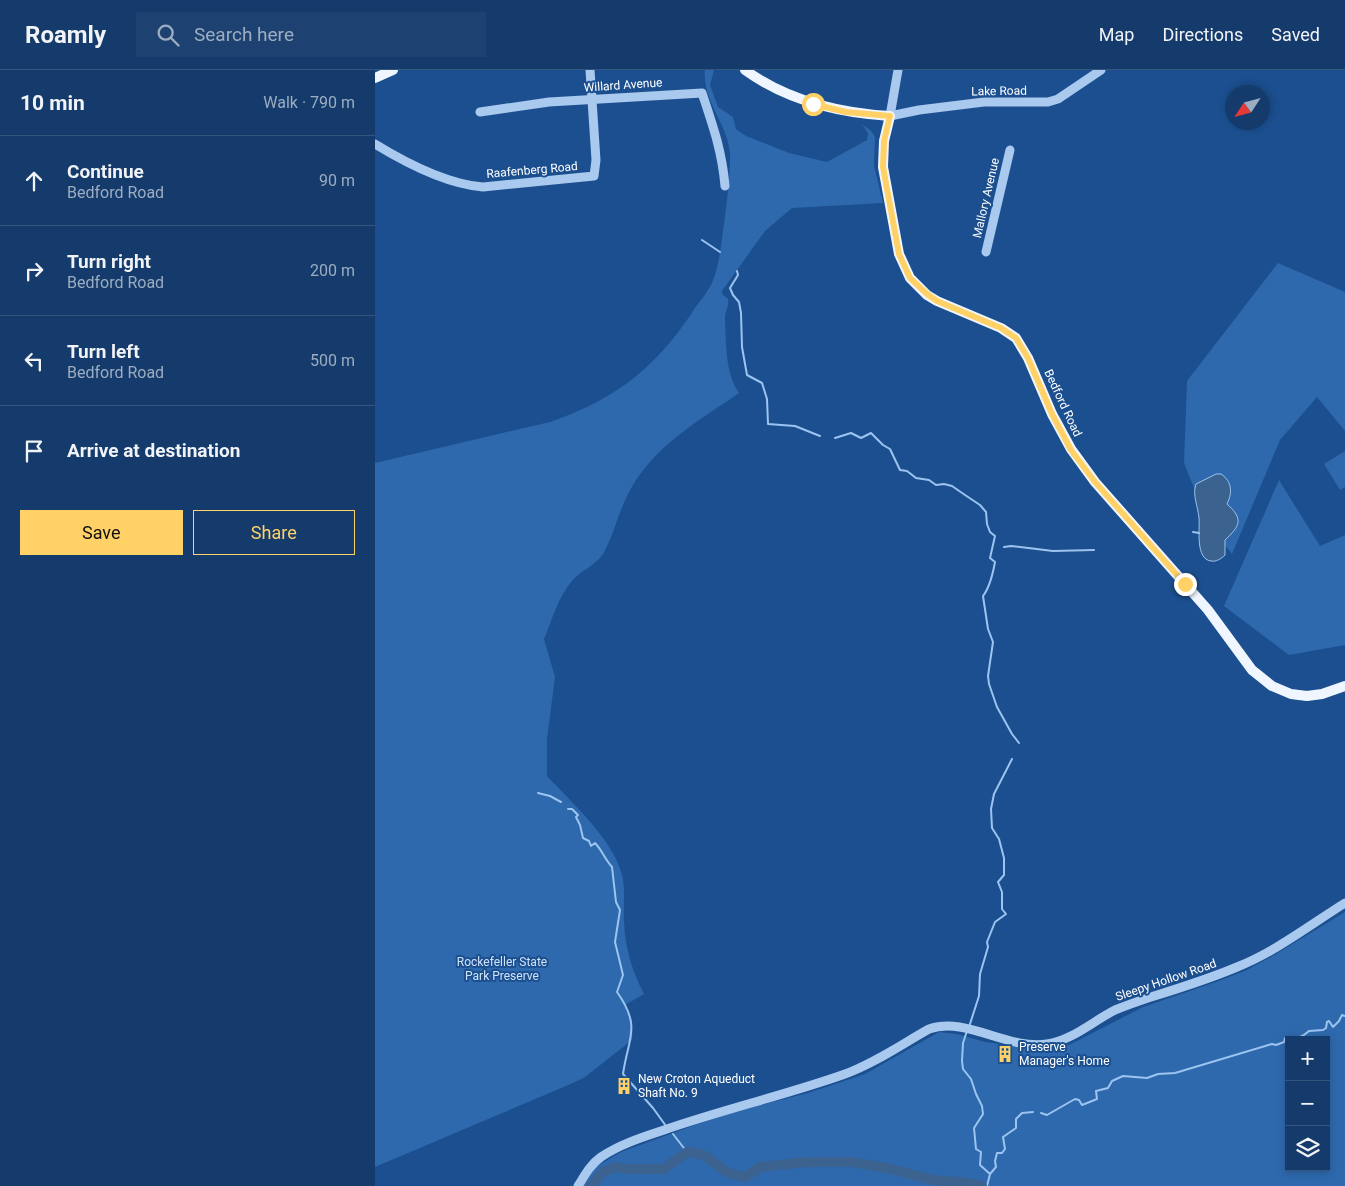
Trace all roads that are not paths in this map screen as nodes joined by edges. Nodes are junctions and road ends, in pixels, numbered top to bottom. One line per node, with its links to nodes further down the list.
1 (393, 70): 6 (main road)
2 (590, 70): 7 (street)
3 (745, 70): 9 (main road)
4 (898, 70): 9 (street)
5 (1101, 70): 9 (street, Lake Road)
6 (375, 78)
7 (593, 99): 8 (street, Willard Avenue); 10 (street, Raafenberg Road); 12 (street, Willard Avenue)
8 (480, 112)
9 (890, 116): 14 (main road, Bedford Road)
10 (375, 144)
11 (1010, 150): 13 (street, Mallory Avenue)
12 (725, 186)
13 (986, 252)
14 (1345, 686)
15 (1345, 903): 16 (street, Sleepy Hollow Road)
16 (578, 1186)

